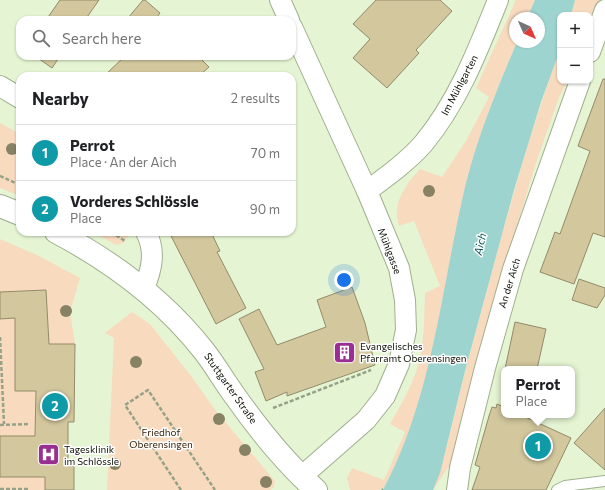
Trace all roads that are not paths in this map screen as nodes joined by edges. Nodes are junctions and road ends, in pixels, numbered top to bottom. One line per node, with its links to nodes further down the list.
1 (280, 0): 4 (street)
2 (498, 0): 10 (street, Im Mühlgarten)
3 (605, 10): 6 (street)
4 (287, 16)
5 (296, 36): 10 (street, Mühlgasse)
6 (591, 48)
7 (579, 84): 19 (street, An der Aich)
8 (0, 86): 9 (street)
9 (16, 96)
10 (367, 192): 17 (street, Mühlgasse)
11 (0, 206): 12 (main road)
12 (16, 212)
13 (63, 236): 15 (main road, Stuttgarter Straße)
14 (148, 236): 15 (street)
15 (144, 288): 17 (main road, Stuttgarter Straße)
16 (605, 481): 18 (lane)
17 (308, 483)
18 (561, 488)
19 (457, 490)

